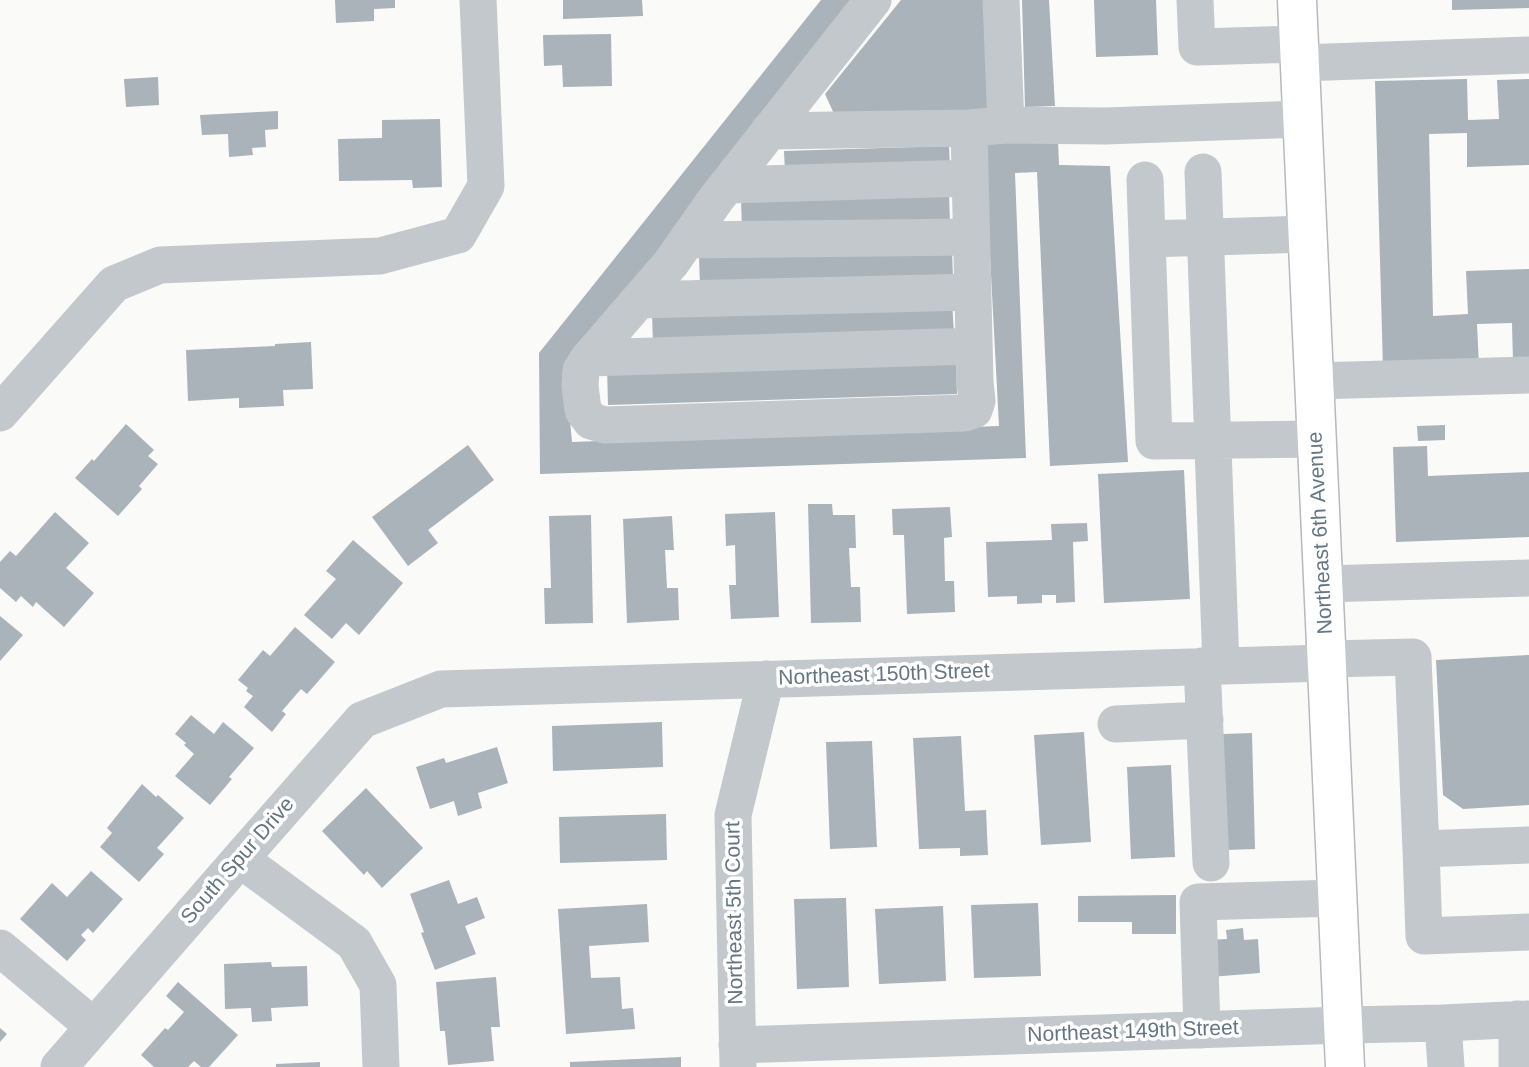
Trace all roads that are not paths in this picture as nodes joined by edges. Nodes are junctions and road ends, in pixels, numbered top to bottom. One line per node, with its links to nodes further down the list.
1 (478, 0): 27 (street)
2 (873, 0): 11 (street)
3 (1001, 0): 9 (street)
4 (1195, 0): 6 (street)
5 (1297, 0): 6 (main road, Northeast 6th Avenue)
6 (1300, 54): 7 (street); 8 (main road, Northeast 6th Avenue)
7 (1529, 55)
8 (1302, 119): 9 (street); 16 (main road, Northeast 6th Avenue)
9 (1006, 125): 10 (street)
10 (969, 128): 11 (street); 13 (street)
11 (769, 131): 15 (street)
12 (1203, 173): 18 (street)
13 (970, 178): 15 (street); 17 (street)
14 (1145, 180): 19 (street)
15 (727, 185): 20 (street)
16 (1308, 234): 18 (street); 26 (main road, Northeast 6th Avenue)
17 (971, 237): 20 (street); 21 (street)
18 (1206, 237): 19 (street); 29 (street)
19 (1147, 239): 29 (street)
20 (687, 240): 22 (street)
21 (972, 292): 22 (street); 23 (street)
22 (639, 300): 24 (street)
23 (974, 346): 24 (street); 24 (street)
24 (589, 358)
25 (1529, 375): 26 (street)
26 (1314, 381): 28 (main road, Northeast 6th Avenue)
27 (0, 413)
28 (1317, 439): 29 (street); 31 (main road, Northeast 6th Avenue)
29 (1213, 440): 33 (street)
30 (1529, 578): 31 (street)
31 (1324, 584): 32 (main road, Northeast 6th Avenue)
32 (1327, 661): 33 (street, Northeast 150th Street); 39 (street, Northeast 150th Street); 42 (main road, Northeast 6th Avenue)
33 (1212, 666): 34 (street, Northeast 150th Street); 36 (street)
34 (766, 679): 35 (street, Northeast 150th Street); 50 (street, Northeast 5th Court)
35 (441, 689): 40 (street, South Spur Drive)
36 (1205, 720): 37 (street); 41 (street)
37 (1116, 724)
38 (1529, 845): 39 (street)
39 (1422, 849): 43 (street)
40 (240, 859): 48 (street, South Spur Drive); 52 (street)
41 (1211, 863)
42 (1338, 898): 47 (main road, Northeast 6th Avenue); 49 (street)
43 (1529, 932)
44 (0, 948): 48 (street)
45 (1523, 1019): 46 (street, Northeast 149th Street); 55 (street)
46 (1443, 1023): 47 (street, Northeast 149th Street); 54 (street)
47 (1343, 1025): 49 (street, Northeast 149th Street); 53 (main road, Northeast 6th Avenue)
48 (94, 1027): 51 (street, South Spur Drive)
49 (1202, 1030): 50 (street, Northeast 149th Street)
50 (737, 1056)
51 (60, 1067)
52 (381, 1067)
53 (1345, 1067)
54 (1446, 1067)
55 (1517, 1067)

